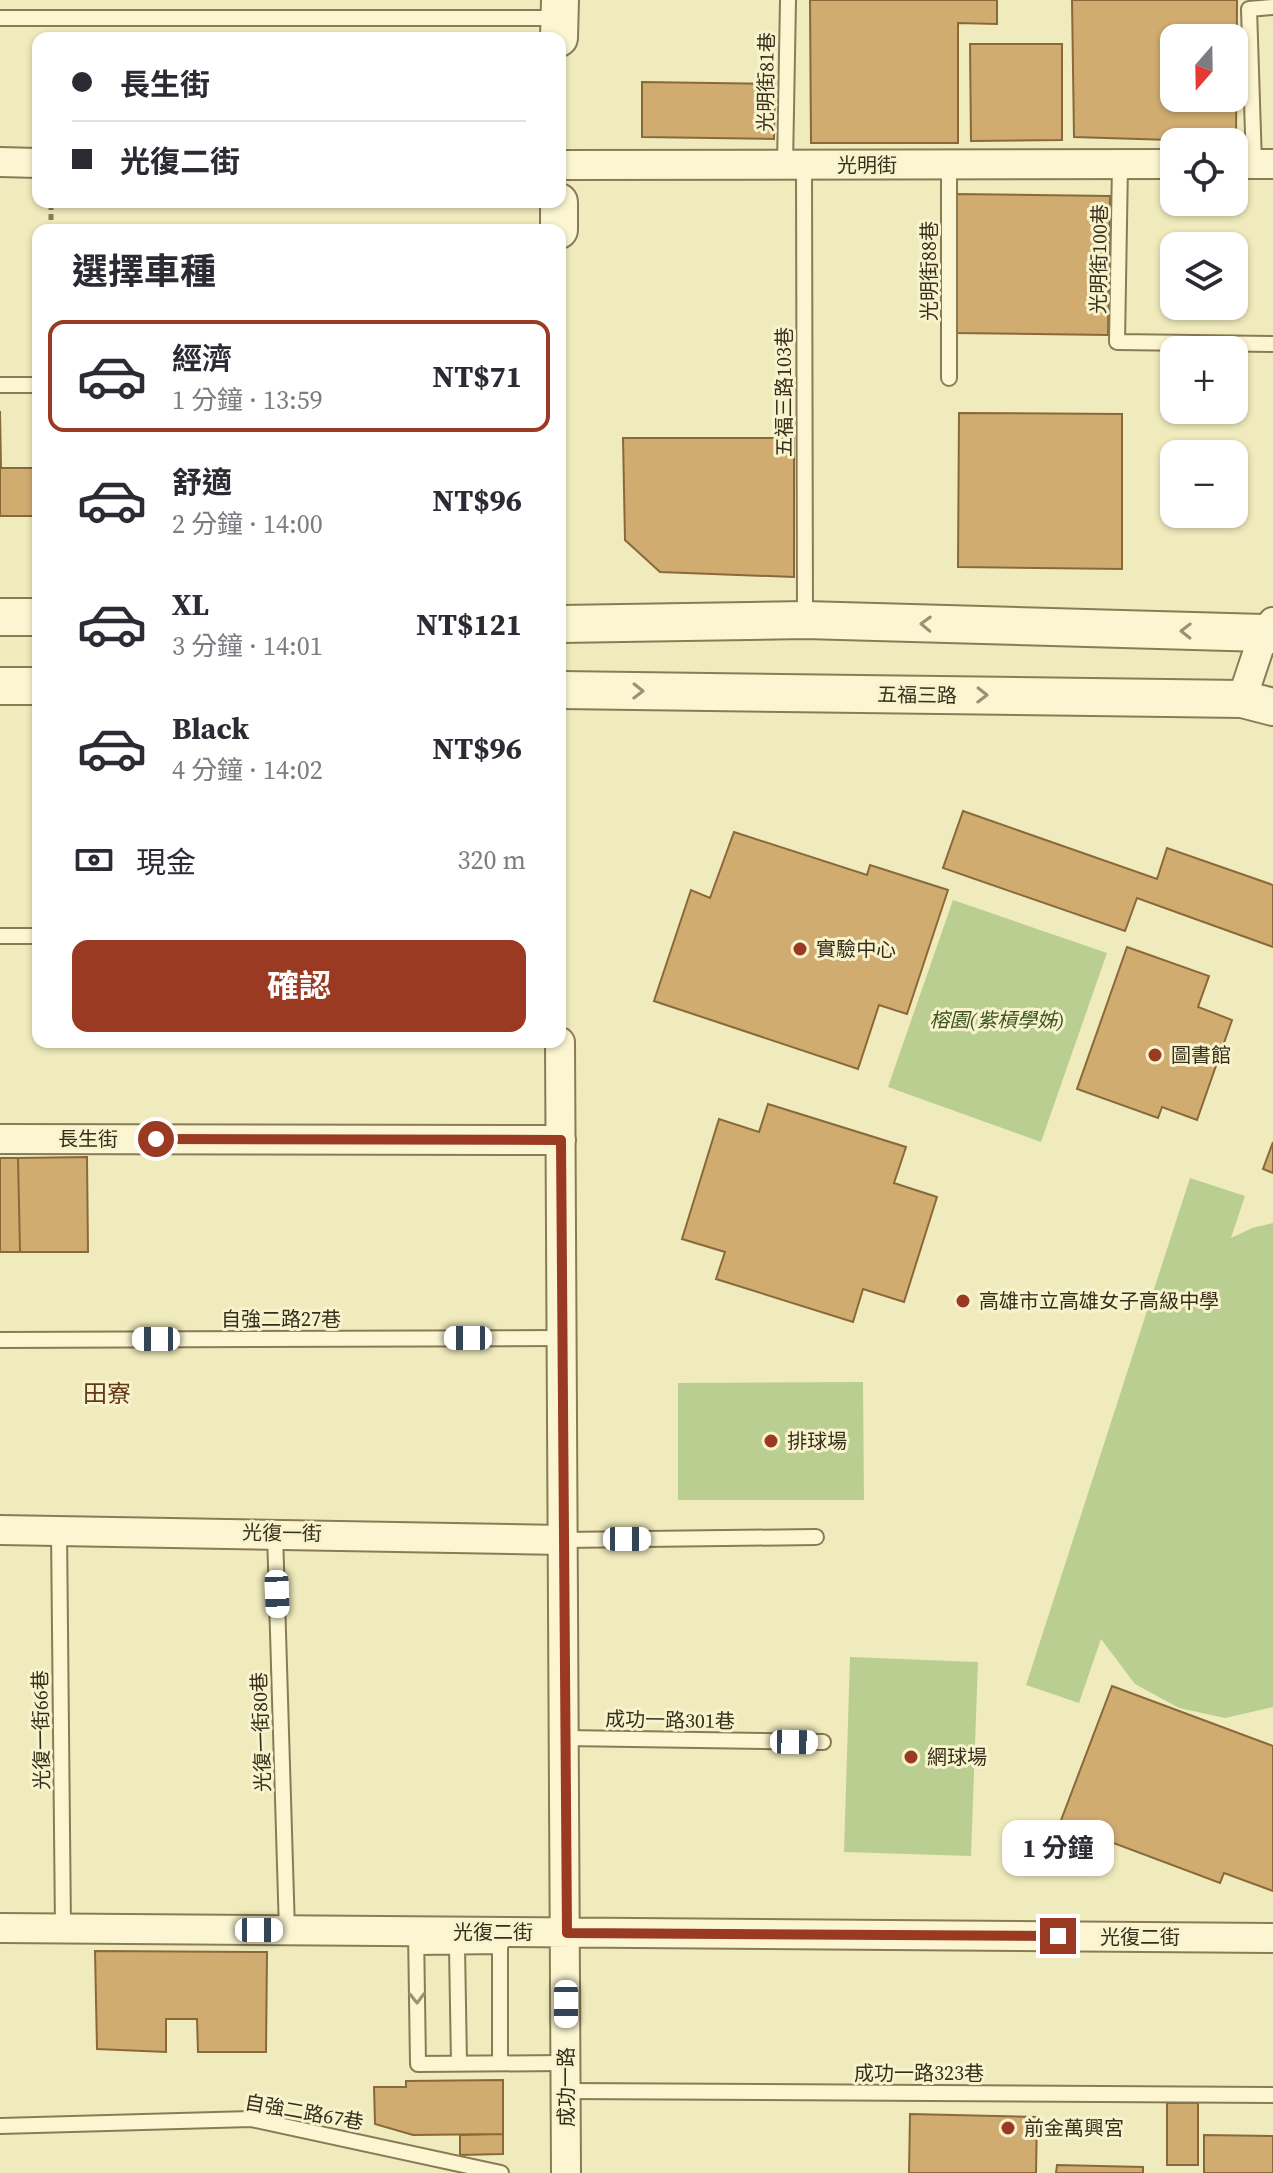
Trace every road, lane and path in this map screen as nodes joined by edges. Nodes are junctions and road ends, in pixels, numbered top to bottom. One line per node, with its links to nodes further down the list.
1 (788, 0): 11 (lane, 光明街81巷)
2 (1273, 7): 9 (lane)
3 (0, 18): 4 (lane)
4 (560, 19)
5 (0, 162): 6 (street)
6 (32, 163)
7 (1120, 164): 8 (street, 光明街); 12 (street, 光明街); 13 (lane, 光明街100巷)
8 (1160, 164)
9 (1254, 164)
10 (566, 165): 11 (street, 光明街)
11 (794, 165): 12 (street, 光明街); 19 (lane, 五福三路103巷)
12 (949, 165): 14 (lane, 光明街88巷)
13 (1273, 344)
14 (949, 378)
15 (0, 385): 16 (lane)
16 (32, 385)
17 (0, 617): 18 (street)
18 (32, 617)
19 (805, 620): 20 (street); 21 (street, one-way to 19)
20 (566, 624)
21 (1270, 630): 25 (street)
22 (0, 686): 23 (street)
23 (32, 686)
24 (566, 690): 25 (street, 五福三路, one-way to 25)
25 (1258, 703)
26 (0, 936): 27 (lane)
27 (32, 936)
28 (560, 1048): 30 (street, 成功一路)
29 (0, 1139): 30 (street, 長生街)
30 (561, 1140): 31 (street, 成功一路)
31 (562, 1338): 32 (lane, 自強二路27巷); 37 (street, 成功一路)
32 (0, 1340)
33 (0, 1530): 34 (street, 光復一街)
34 (59, 1530): 35 (street, 光復一街); 41 (lane, 光復一街66巷)
35 (275, 1533): 37 (street, 光復一街); 42 (lane, 光復一街80巷)
36 (816, 1537): 37 (lane)
37 (563, 1540): 38 (street, 成功一路)
38 (565, 1738): 39 (lane, 成功一路301巷); 43 (street, 成功一路)
39 (823, 1742)
40 (0, 1928): 41 (street, 光復二街)
41 (63, 1929): 42 (street, 光復二街)
42 (287, 1931): 45 (street, 光復二街)
43 (567, 1933): 44 (street, 光復二街); 46 (street, 光復二街); 50 (street, 成功一路)
44 (1273, 1938)
45 (416, 1939): 46 (street, 光復二街); 47 (lane); 48 (lane, one-way to 48)
46 (504, 1939): 47 (lane); 49 (lane)
47 (457, 1947): 48 (lane)
48 (459, 2063): 49 (lane)
49 (500, 2063): 50 (lane)
50 (565, 2063): 51 (street, 成功一路)
51 (565, 2091): 52 (lane, 成功一路323巷); 55 (street, 成功一路)
52 (1273, 2095)
53 (0, 2126): 54 (lane, 自強二路67巷)
54 (501, 2173)
55 (566, 2173)

